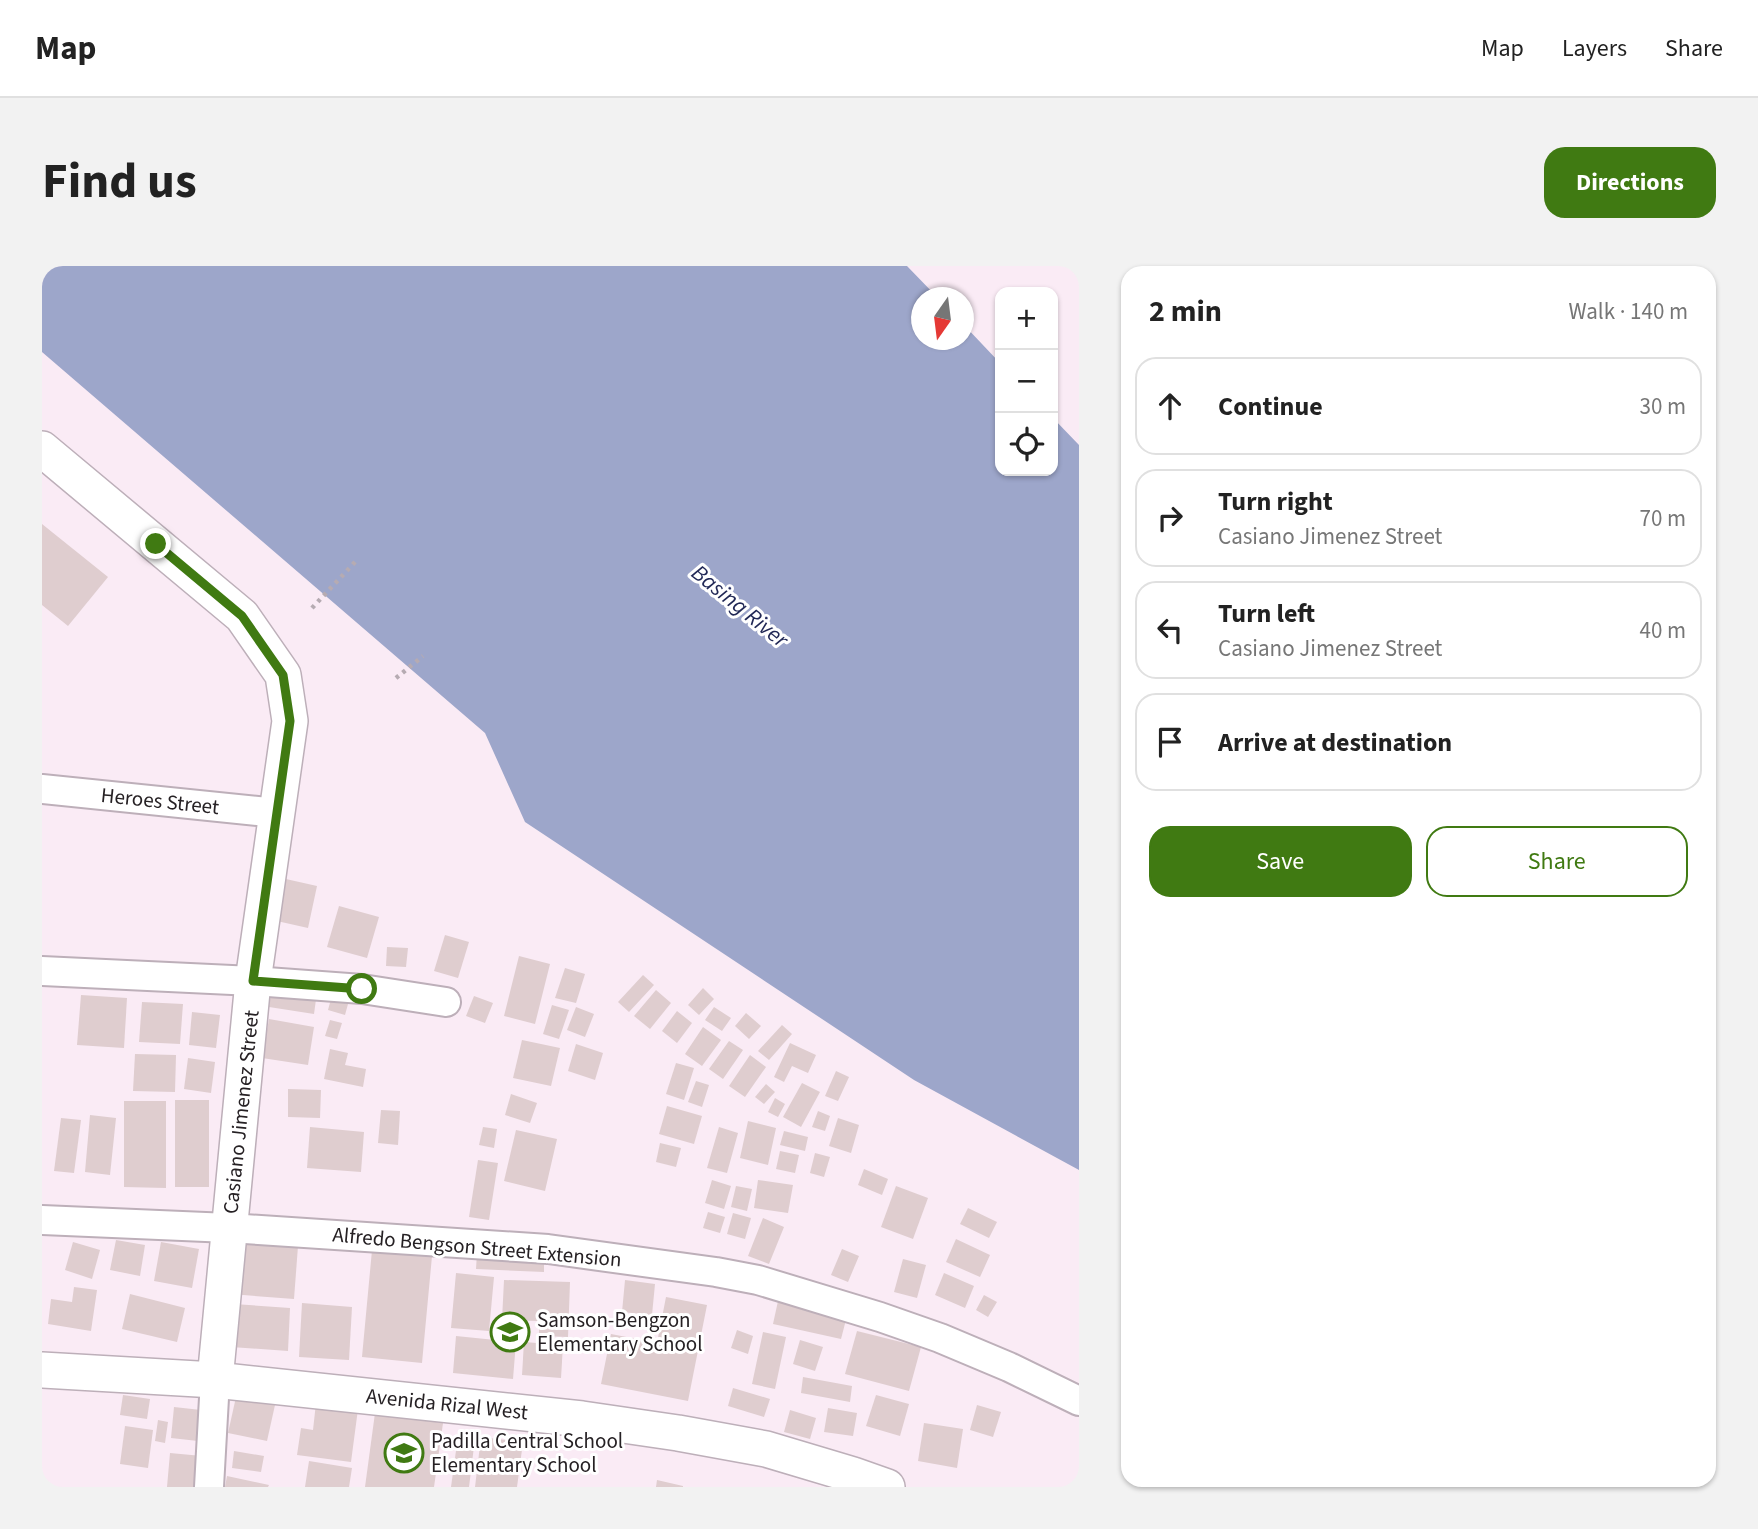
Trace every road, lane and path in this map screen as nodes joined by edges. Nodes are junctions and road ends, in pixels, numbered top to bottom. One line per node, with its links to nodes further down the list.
1 (42, 449): 7 (street, Casiano Jimenez Street)
2 (356, 561): 3 (path)
3 (312, 608)
4 (423, 656): 5 (path)
5 (397, 678)
6 (42, 789): 7 (street, Heroes Street)
7 (277, 813): 9 (street, Casiano Jimenez Street)
8 (42, 971): 9 (street)
9 (253, 981): 10 (street); 12 (street, Casiano Jimenez Street)
10 (446, 1002)
11 (42, 1220): 12 (street, Alfredo Bengson Street Extension)
12 (229, 1228): 14 (street, Casiano Jimenez Street); 15 (street, Alfredo Bengson Street Extension)
13 (42, 1370): 14 (street, Avenida Rizal West)
14 (215, 1380): 16 (street); 17 (street, Avenida Rizal West)
15 (1079, 1401)
16 (209, 1487)
17 (887, 1487)

